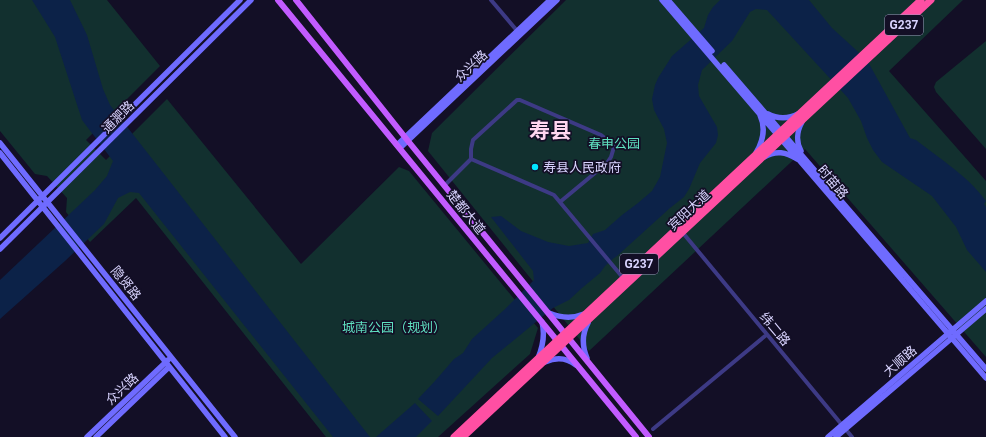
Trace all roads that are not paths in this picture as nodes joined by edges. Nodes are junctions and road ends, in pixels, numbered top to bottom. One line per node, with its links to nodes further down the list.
1 (240, 0): 26 (street, 通淝路)
2 (251, 0): 28 (street, 通淝路)
3 (278, 0): 20 (main road, 楚都大道)
4 (296, 0): 18 (main road, 楚都大道)
5 (491, 0): 13 (street)
6 (550, 0): 13 (street, 众兴路)
7 (557, 0): 13 (street, 众兴路)
8 (662, 0): 12 (street, 时苗路)
9 (668, 0): 12 (street, 时苗路)
10 (922, 0): 14 (highway, 宾阳大道 / G237)
11 (931, 0): 14 (highway, 宾阳大道 / G237)
12 (690, 30): 15 (street, 时苗路)
13 (519, 33): 18 (street, 众兴路); 20 (street, 众兴路)
14 (876, 47): 16 (highway, 宾阳大道 / G237)
15 (761, 111): 16 (street); 17 (street, 时苗路); 23 (street)
16 (807, 112): 17 (highway, 宾阳大道 / G237); 24 (street)
17 (782, 135): 23 (highway, 宾阳大道 / G237); 24 (street, 时苗路)
18 (408, 141): 20 (street, 众兴路); 25 (main road, 楚都大道)
19 (0, 143): 26 (street, 隐贤路)
20 (398, 146): 39 (main road, 楚都大道)
21 (0, 153): 27 (street, 隐贤路)
22 (471, 159): 25 (street); 29 (street); 29 (street)
23 (754, 161): 24 (street); 31 (highway, 宾阳大道 / G237); 34 (highway, 宾阳大道 / G237)
24 (805, 162): 40 (street, 时苗路); 43 (street, 时苗路)
25 (444, 186): 37 (main road, 楚都大道)
26 (42, 196): 27 (street, 通淝路); 28 (street, 隐贤路)
27 (38, 201): 30 (street, 隐贤路); 32 (street, 通淝路)
28 (47, 202): 30 (street, 通淝路); 45 (street, 隐贤路)
29 (560, 202): 34 (street)
30 (43, 207): 33 (street, 通淝路); 48 (street, 隐贤路)
31 (683, 233): 38 (highway, 宾阳大道 / G237); 54 (street, 纬二路)
32 (0, 238)
33 (0, 249)
34 (624, 279): 38 (highway, 宾阳大道 / G237)
35 (986, 301): 40 (street, 大顺路)
36 (986, 309): 40 (street, 大顺路)
37 (548, 312): 38 (street); 41 (main road, 楚都大道)
38 (591, 314): 41 (highway, 宾阳大道 / G237); 46 (street)
39 (541, 321): 44 (main road, 楚都大道); 47 (street)
40 (954, 332): 43 (street, 大顺路); 50 (street, 时苗路); 54 (street, 大顺路)
41 (567, 336): 44 (highway, 宾阳大道 / G237); 46 (main road, 楚都大道)
42 (765, 336): 55 (street)
43 (951, 339): 51 (street, 时苗路); 54 (street, 大顺路)
44 (559, 343): 47 (highway, 宾阳大道 / G237); 49 (main road, 楚都大道)
45 (172, 357): 48 (street, 众兴路); 60 (street, 隐贤路)
46 (588, 361): 52 (main road, 楚都大道)
47 (538, 364): 49 (street); 61 (highway, 宾阳大道 / G237); 62 (highway, 宾阳大道 / G237)
48 (167, 365): 57 (street, 众兴路); 58 (street, 众兴路); 59 (street, 隐贤路)
49 (580, 368): 53 (main road, 楚都大道)
50 (986, 369)
51 (986, 378)
52 (627, 410): 53 (street); 56 (main road, 楚都大道)
53 (619, 416): 63 (main road, 楚都大道)
54 (843, 427): 64 (street, 大顺路); 65 (street, 大顺路); 66 (street, 纬二路)
55 (653, 429)
56 (647, 434): 63 (street)
57 (87, 437)
58 (96, 437)
59 (225, 437)
60 (235, 437)
61 (454, 437)
62 (463, 437)
63 (637, 437)
64 (828, 437)
65 (836, 437)
66 (852, 437)

